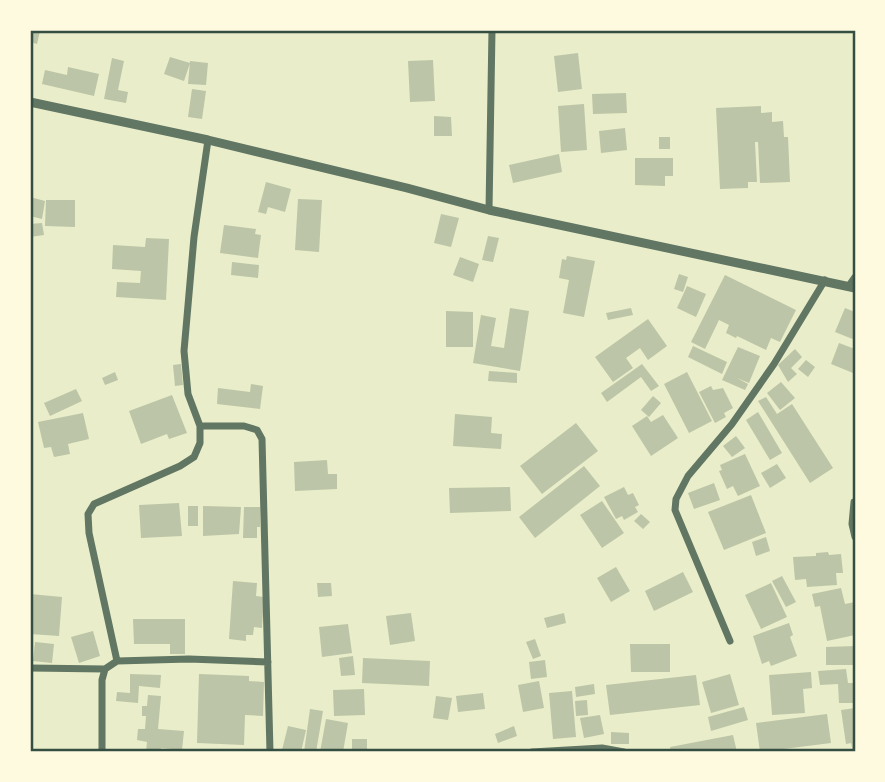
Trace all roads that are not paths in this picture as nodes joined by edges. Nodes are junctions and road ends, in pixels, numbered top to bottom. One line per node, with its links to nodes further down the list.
1 (492, 30): 4 (street)
2 (30, 102): 3 (street)
3 (208, 140): 4 (street); 8 (street)
4 (489, 210): 6 (street)
5 (855, 277): 7 (street)
6 (825, 280): 7 (street); 11 (street)
7 (852, 288)
8 (200, 426): 12 (street); 13 (street)
9 (854, 502): 10 (street)
10 (855, 537)
11 (730, 641)
12 (117, 661): 13 (street); 15 (street)
13 (268, 662): 17 (street)
14 (30, 668): 15 (street)
15 (105, 669): 16 (street)
16 (102, 752)
17 (270, 752)
18 (532, 752): 19 (street)
19 (624, 752)

